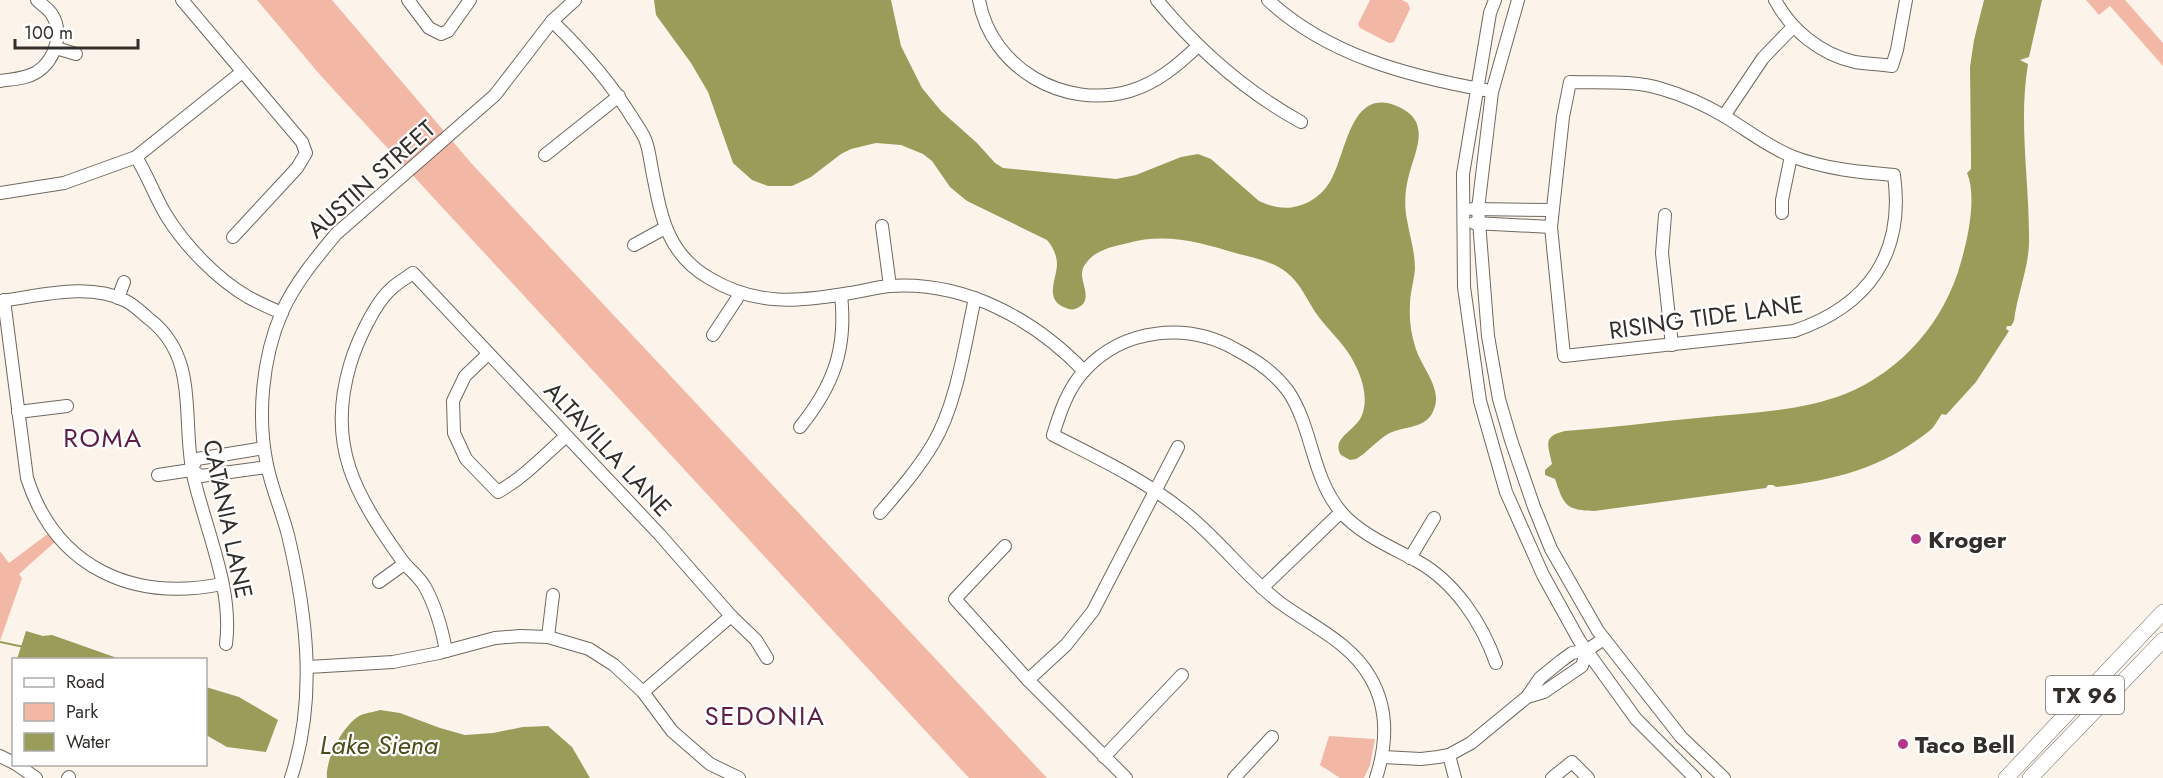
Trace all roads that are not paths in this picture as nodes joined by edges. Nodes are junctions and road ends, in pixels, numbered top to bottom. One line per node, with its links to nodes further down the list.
1 (36, 0): 16 (street)
2 (182, 0): 18 (street)
3 (408, 0): 4 (street)
4 (470, 0)
5 (575, 0): 13 (street, AUSTIN STREET)
6 (979, 0): 15 (street)
7 (1157, 0): 15 (street)
8 (1268, 0): 20 (street)
9 (1495, 0): 20 (street)
10 (1518, 0): 21 (street)
11 (1775, 0): 14 (street)
12 (1906, 0): 14 (street)
13 (552, 21): 22 (street); 48 (street, AUSTIN STREET)
14 (1793, 27): 23 (street)
15 (1198, 46): 24 (street)
16 (56, 48): 17 (street); 19 (street)
17 (76, 54)
18 (242, 72): 27 (street); 39 (street)
19 (0, 81)
20 (1477, 89): 21 (street); 29 (street)
21 (1492, 92): 30 (street)
22 (619, 96): 25 (street); 38 (street)
23 (1724, 116): 26 (street); 31 (street)
24 (1301, 122)
25 (545, 155)
26 (1791, 156): 32 (street); 50 (street, RISING TIDE LANE)
27 (136, 157): 28 (street); 48 (street)
28 (0, 193)
29 (1463, 208): 30 (street); 34 (street)
30 (1478, 209): 31 (street); 35 (street)
31 (1551, 210): 37 (street)
32 (1782, 213)
33 (1665, 215): 50 (street)
34 (1463, 223): 35 (street); 80 (street)
35 (1479, 224): 37 (street); 77 (street)
36 (882, 226): 42 (street)
37 (1551, 226): 50 (street, RISING TIDE LANE)
38 (665, 228): 40 (street); 43 (street)
39 (233, 237)
40 (634, 245)
41 (124, 282): 45 (street)
42 (890, 286): 44 (street); 46 (street)
43 (740, 294): 44 (street); 49 (street)
44 (841, 295): 55 (street)
45 (118, 298): 47 (street, CATANIA LANE); 60 (street, CATANIA LANE)
46 (975, 298): 52 (street); 64 (street)
47 (2, 301): 54 (street)
48 (282, 313): 58 (street, AUSTIN STREET)
49 (713, 335)
50 (1672, 345)
51 (488, 354): 56 (street, ALTAVILLA LANE); 56 (street); 68 (street, ALTAVILLA LANE)
52 (1084, 371): 62 (street); 63 (street)
53 (67, 406): 54 (street)
54 (18, 412): 70 (street)
55 (801, 427)
56 (566, 436): 74 (street, ALTAVILLA LANE)
57 (1178, 447): 62 (street)
58 (264, 448): 59 (street, AUSTIN STREET); 60 (street)
59 (267, 466): 60 (street); 84 (street, AUSTIN STREET)
60 (191, 470): 61 (street); 70 (street, CATANIA LANE)
61 (158, 475)
62 (1154, 490): 71 (street); 86 (street)
63 (1341, 512): 67 (street); 71 (street)
64 (880, 513)
65 (1434, 518): 67 (street)
66 (1005, 546): 86 (street)
67 (1410, 558): 83 (street)
68 (404, 564): 69 (street); 81 (street)
69 (379, 582)
70 (222, 584): 79 (street, CATANIA LANE)
71 (1262, 588): 92 (street)
72 (553, 595): 76 (street)
73 (2163, 612): 105 (main road, TX 96)
74 (731, 616): 82 (street, ALTAVILLA LANE); 87 (street)
75 (2163, 628): 88 (main road)
76 (548, 637): 81 (street); 87 (street)
77 (1604, 639): 80 (street); 104 (street)
78 (2163, 640): 88 (main road, TX 96)
79 (226, 644)
80 (1587, 650): 90 (street); 103 (street)
81 (446, 651): 84 (street)
82 (767, 658)
83 (1496, 663)
84 (308, 667): 95 (street, AUSTIN STREET)
85 (1182, 675): 91 (street)
86 (1028, 680): 91 (street)
87 (643, 692): 96 (street)
88 (2084, 723): 106 (main road, TX 96)
89 (1272, 737): 98 (street)
90 (1449, 755): 92 (street); 100 (street)
91 (1104, 757): 97 (street)
92 (1383, 757): 99 (street)
93 (18, 766): 94 (street)
94 (36, 778)
95 (291, 778)
96 (739, 778)
97 (1126, 778)
98 (1234, 778)
99 (1376, 778)
100 (1455, 778)
101 (1552, 778): 102 (street)
102 (1588, 778)
103 (1695, 778)
104 (1724, 778)
105 (2006, 778)
106 (2031, 778)

